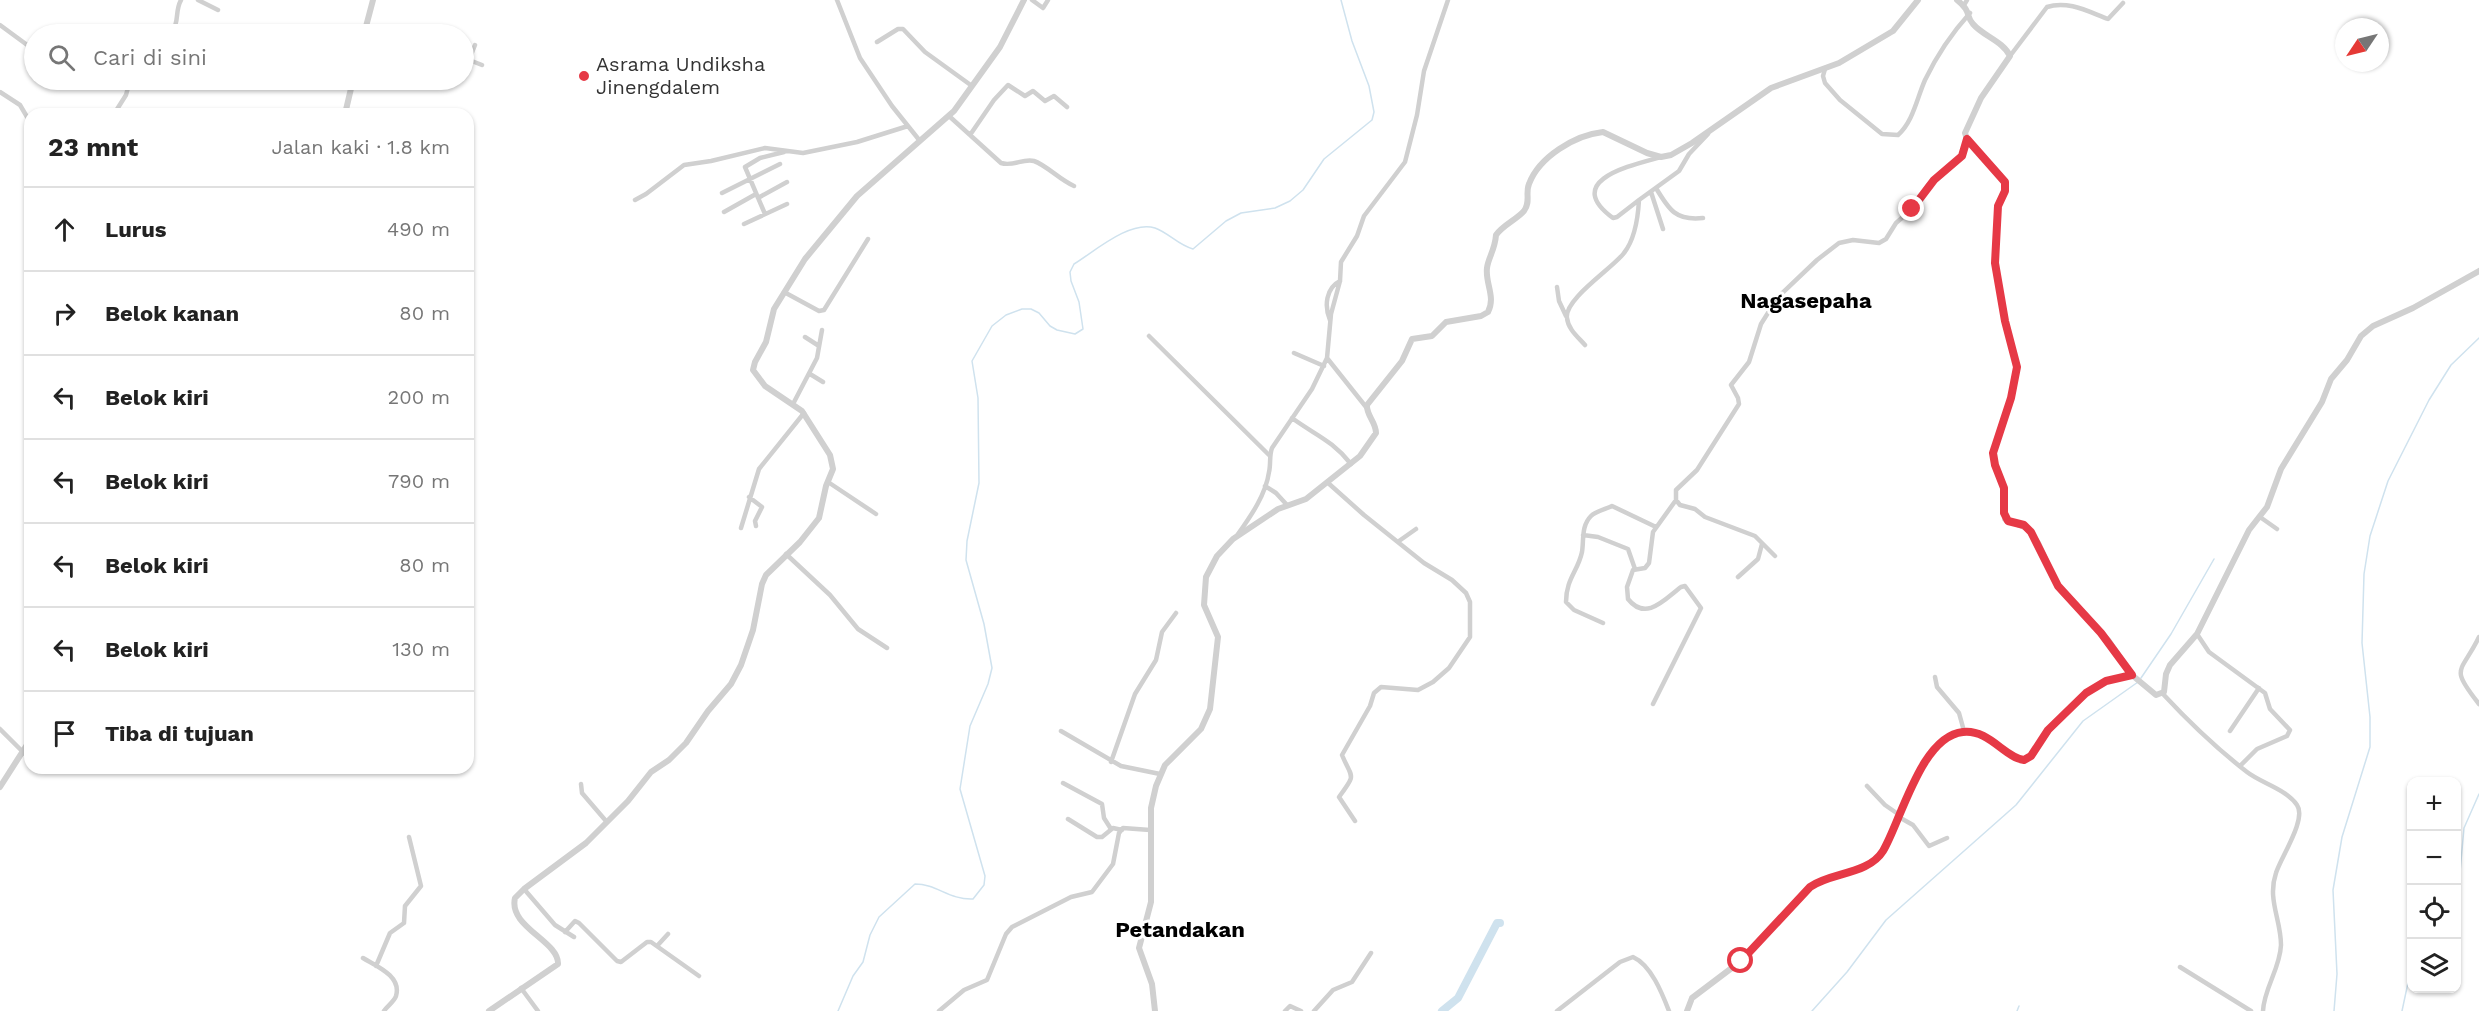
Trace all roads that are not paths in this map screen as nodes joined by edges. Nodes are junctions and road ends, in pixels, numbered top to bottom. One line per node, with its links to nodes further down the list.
1 (181, 0): 19 (street)
2 (198, 0): 15 (street)
3 (373, 0): 20 (street)
4 (837, 0): 37 (street)
5 (1024, 0): 18 (street)
6 (1032, 0): 7 (street)
7 (1048, 0)
8 (1448, 0): 70 (street)
9 (1918, 0): 27 (street)
10 (1957, 0): 12 (street)
11 (2042, 2): 14 (street)
12 (1966, 3): 16 (street)
13 (2123, 3): 14 (street)
14 (2047, 7): 24 (street)
15 (218, 10)
16 (1970, 13): 24 (street); 27 (street)
17 (1006, 17): 18 (street)
18 (1014, 20): 28 (street)
19 (178, 24)
20 (367, 24)
21 (0, 25): 23 (street)
22 (877, 42): 28 (street)
23 (24, 43)
24 (2010, 56): 40 (street)
25 (474, 62): 26 (street)
26 (482, 65)
27 (1826, 69): 38 (street)
28 (972, 86): 36 (street)
29 (127, 90): 33 (street)
30 (351, 90): 34 (street)
31 (0, 92): 35 (street)
32 (1067, 107): 39 (street)
33 (118, 108)
34 (346, 108)
35 (24, 112)
36 (949, 116): 39 (street); 41 (street)
37 (908, 126): 41 (street); 42 (street)
38 (1713, 128): 43 (street); 48 (street)
39 (970, 135): 47 (street)
40 (1967, 139): 84 (street); 107 (street)
41 (920, 141): 62 (street)
42 (786, 152): 45 (street); 51 (street)
43 (1661, 157): 52 (street); 75 (street)
44 (780, 164): 45 (street)
45 (750, 180): 49 (street); 50 (street)
46 (788, 182): 50 (street)
47 (1074, 186)
48 (1654, 190): 52 (street); 56 (street); 58 (street)
49 (722, 193)
50 (757, 196): 54 (street); 55 (street)
51 (635, 200)
52 (1639, 201): 63 (street)
53 (787, 204): 55 (street)
54 (724, 212)
55 (765, 214): 57 (street)
56 (1703, 218)
57 (744, 224)
58 (1663, 229)
59 (868, 240): 62 (street)
60 (2479, 271): 87 (street)
61 (1557, 287): 63 (street)
62 (784, 292): 74 (street)
63 (1566, 316): 67 (street)
64 (822, 330): 68 (street)
65 (1149, 336): 78 (street)
66 (805, 337): 68 (street)
67 (1585, 345)
68 (819, 346): 72 (street)
69 (1294, 353): 71 (street)
70 (1327, 358): 71 (street); 75 (street)
71 (1324, 366): 77 (street)
72 (810, 374): 73 (street); 74 (street)
73 (823, 382)
74 (793, 404): 76 (street)
75 (1366, 407): 79 (street)
76 (804, 413): 80 (street); 83 (street)
77 (1292, 418): 78 (street); 79 (street)
78 (1269, 455): 82 (street)
79 (1351, 464): 81 (street)
80 (828, 482): 86 (street); 97 (street)
81 (1327, 482): 85 (street); 95 (street)
82 (1265, 486): 85 (street); 93 (street)
83 (749, 497): 88 (street); 90 (street)
84 (1676, 500): 89 (street); 96 (street)
85 (1287, 506): 93 (street)
86 (876, 514)
87 (2260, 517): 92 (street); 103 (street)
88 (756, 526)
89 (1656, 527): 94 (street); 99 (street)
90 (741, 528)
91 (1416, 529): 95 (street)
92 (2277, 529)
93 (1238, 534): 120 (street)
94 (1583, 535): 99 (street); 102 (street)
95 (1399, 541): 128 (street)
96 (1762, 544): 98 (street); 100 (street)
97 (786, 554): 105 (street); 127 (street)
98 (1775, 556)
99 (1635, 569): 110 (street)
100 (1738, 578)
101 (1176, 614): 118 (street)
102 (1604, 623)
103 (2197, 634): 108 (street); 109 (street)
104 (2479, 637): 111 (street)
105 (887, 648)
106 (1935, 677): 114 (street)
107 (2137, 679): 109 (street); 114 (street)
108 (2259, 688): 115 (street); 119 (street)
109 (2163, 694): 119 (street)
110 (1653, 704)
111 (2479, 704)
112 (0, 729): 117 (street)
113 (1061, 731): 118 (street)
114 (1964, 731): 125 (street)
115 (2230, 731)
116 (24, 749): 117 (street)
117 (22, 752): 124 (street)
118 (1111, 762): 120 (street)
119 (2240, 766): 157 (street)
120 (1160, 774): 131 (street)
121 (1064, 783): 129 (street)
122 (581, 784): 127 (street)
123 (1867, 786): 125 (street)
124 (0, 787)
125 (1897, 815): 133 (street); 155 (street)
126 (1068, 819): 129 (street)
127 (606, 821): 134 (street)
128 (1355, 821)
129 (1111, 829): 130 (street)
130 (1122, 830): 131 (street); 148 (street)
131 (1150, 830): 149 (street)
132 (409, 837): 141 (street)
133 (1947, 838)
134 (524, 889): 135 (street); 144 (street)
135 (565, 932): 137 (street); 138 (street)
136 (668, 934): 138 (street)
137 (574, 937)
138 (657, 946): 143 (street)
139 (1371, 953): 152 (street)
140 (363, 958): 141 (street)
141 (376, 966): 145 (street)
142 (2180, 967): 156 (street)
143 (699, 975)
144 (521, 988): 146 (street); 147 (street)
145 (384, 1011)
146 (489, 1011)
147 (538, 1011)
148 (939, 1011)
149 (1155, 1011)
150 (1285, 1011): 151 (street)
151 (1301, 1011)
152 (1314, 1011)
153 (1557, 1011): 154 (street)
154 (1669, 1011)
155 (1687, 1011)
156 (2251, 1011)
157 (2263, 1011)

